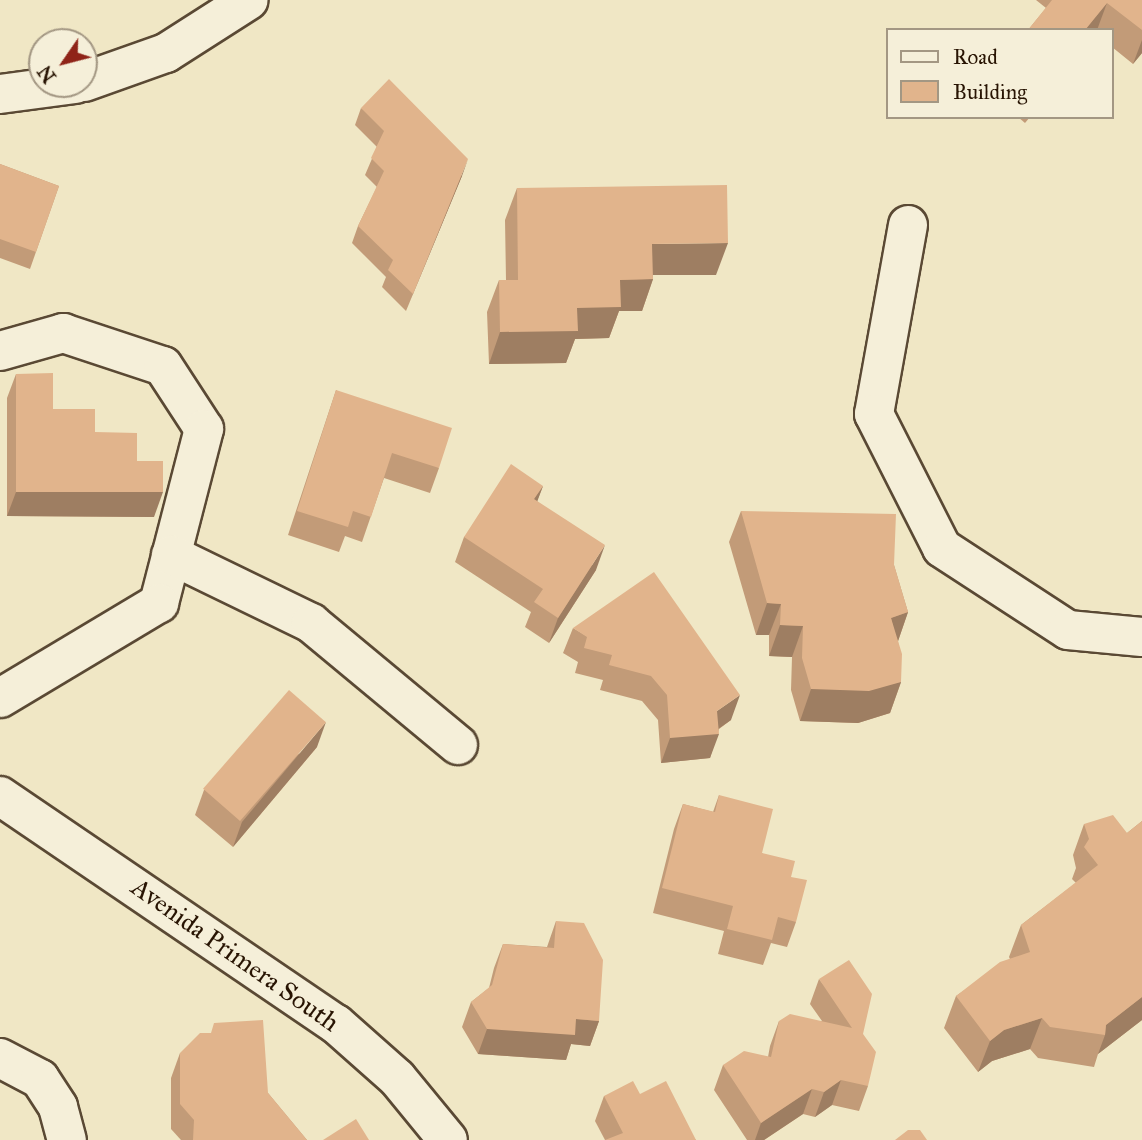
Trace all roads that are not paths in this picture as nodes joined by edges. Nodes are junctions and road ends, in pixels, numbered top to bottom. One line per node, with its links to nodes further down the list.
1 (249, 0): 2 (street)
2 (98, 77)
3 (28, 90): 4 (street)
4 (0, 94)
5 (908, 225): 8 (street)
6 (0, 351): 7 (street)
7 (171, 555): 9 (street); 10 (street)
8 (1142, 637)
9 (0, 698)
10 (458, 745)
11 (0, 796): 14 (street, Avenida Primera South)
12 (0, 1058): 13 (street)
13 (67, 1140)
14 (448, 1140)

